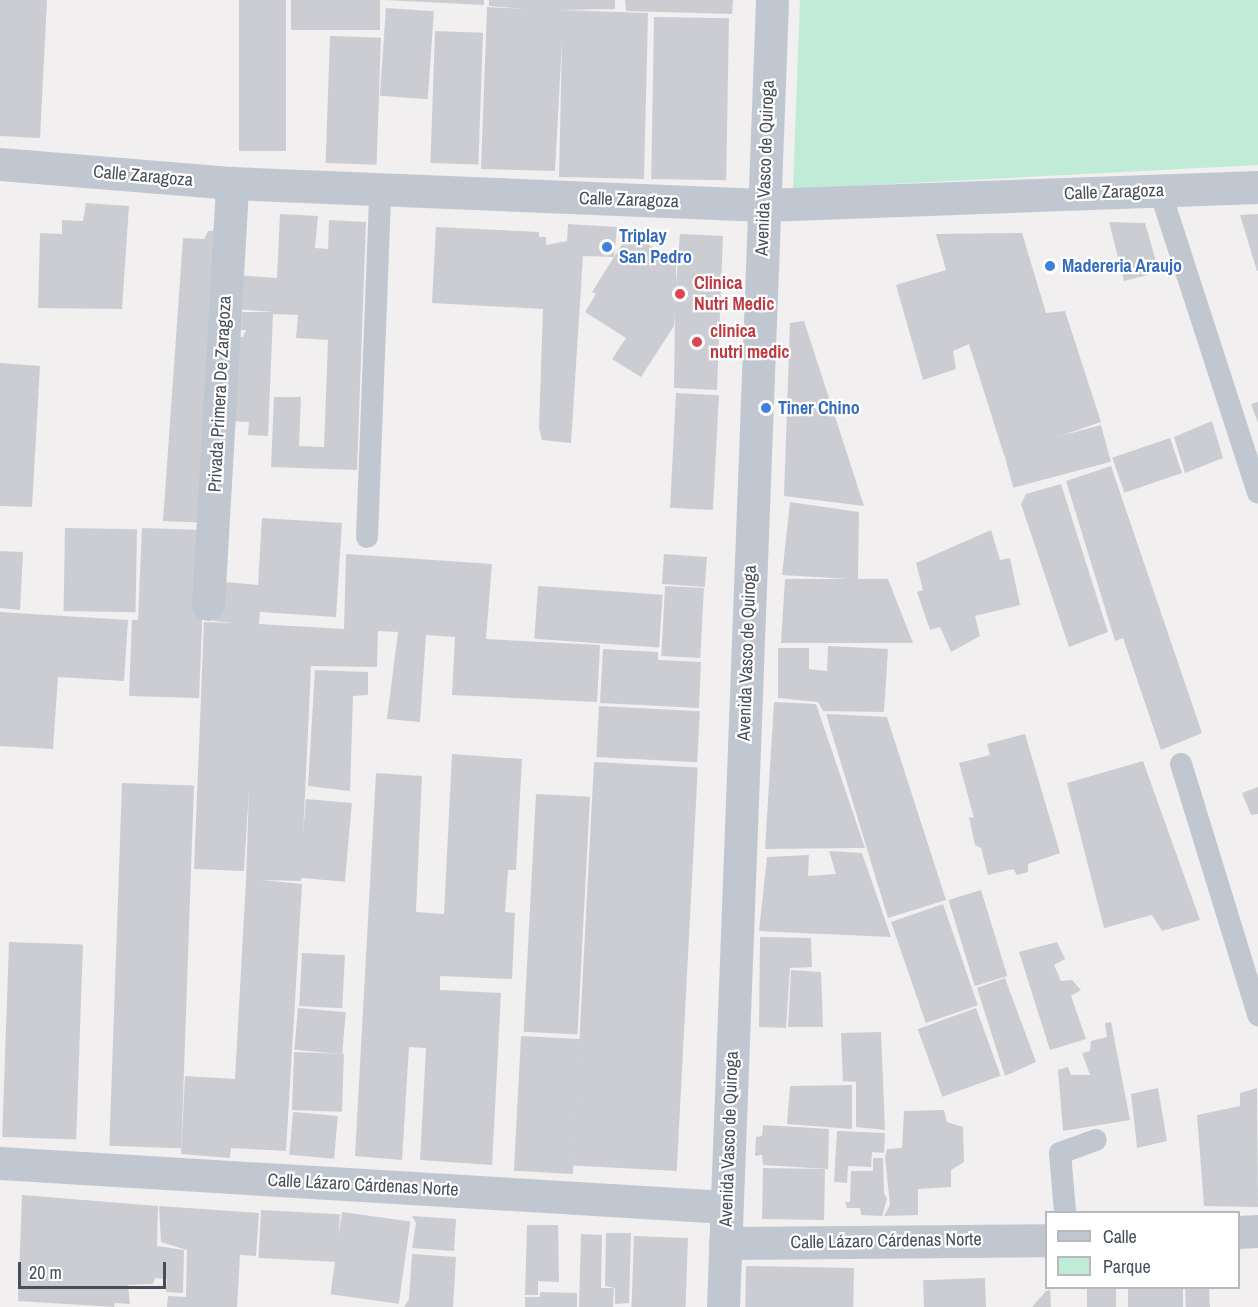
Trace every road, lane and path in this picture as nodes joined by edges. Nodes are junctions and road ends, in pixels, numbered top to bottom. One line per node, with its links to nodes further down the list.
1 (772, 0): 7 (street, Avenida Vasco de Quiroga)
2 (0, 164): 3 (street, Calle Zaragoza)
3 (232, 183): 5 (street, Calle Zaragoza); 10 (street, Privada Primera De Zaragoza)
4 (1258, 187): 6 (street, Calle Zaragoza)
5 (380, 191): 7 (street, Calle Zaragoza); 9 (lane)
6 (1160, 191): 7 (street, Calle Zaragoza); 8 (lane)
7 (764, 205): 15 (street, Avenida Vasco de Quiroga)
8 (1258, 492)
9 (366, 537)
10 (208, 604)
11 (1181, 764): 12 (lane)
12 (1258, 1015)
13 (1096, 1140): 16 (lane)
14 (0, 1163): 15 (street, Calle Lázaro Cárdenas Norte)
15 (726, 1207): 20 (street, Avenida Vasco de Quiroga)
16 (1065, 1211)
17 (1240, 1232): 18 (street)
18 (1258, 1232)
19 (1045, 1240): 20 (street, Calle Lázaro Cárdenas Norte)
20 (725, 1243): 21 (street, Avenida Vasco de Quiroga)
21 (723, 1307)

